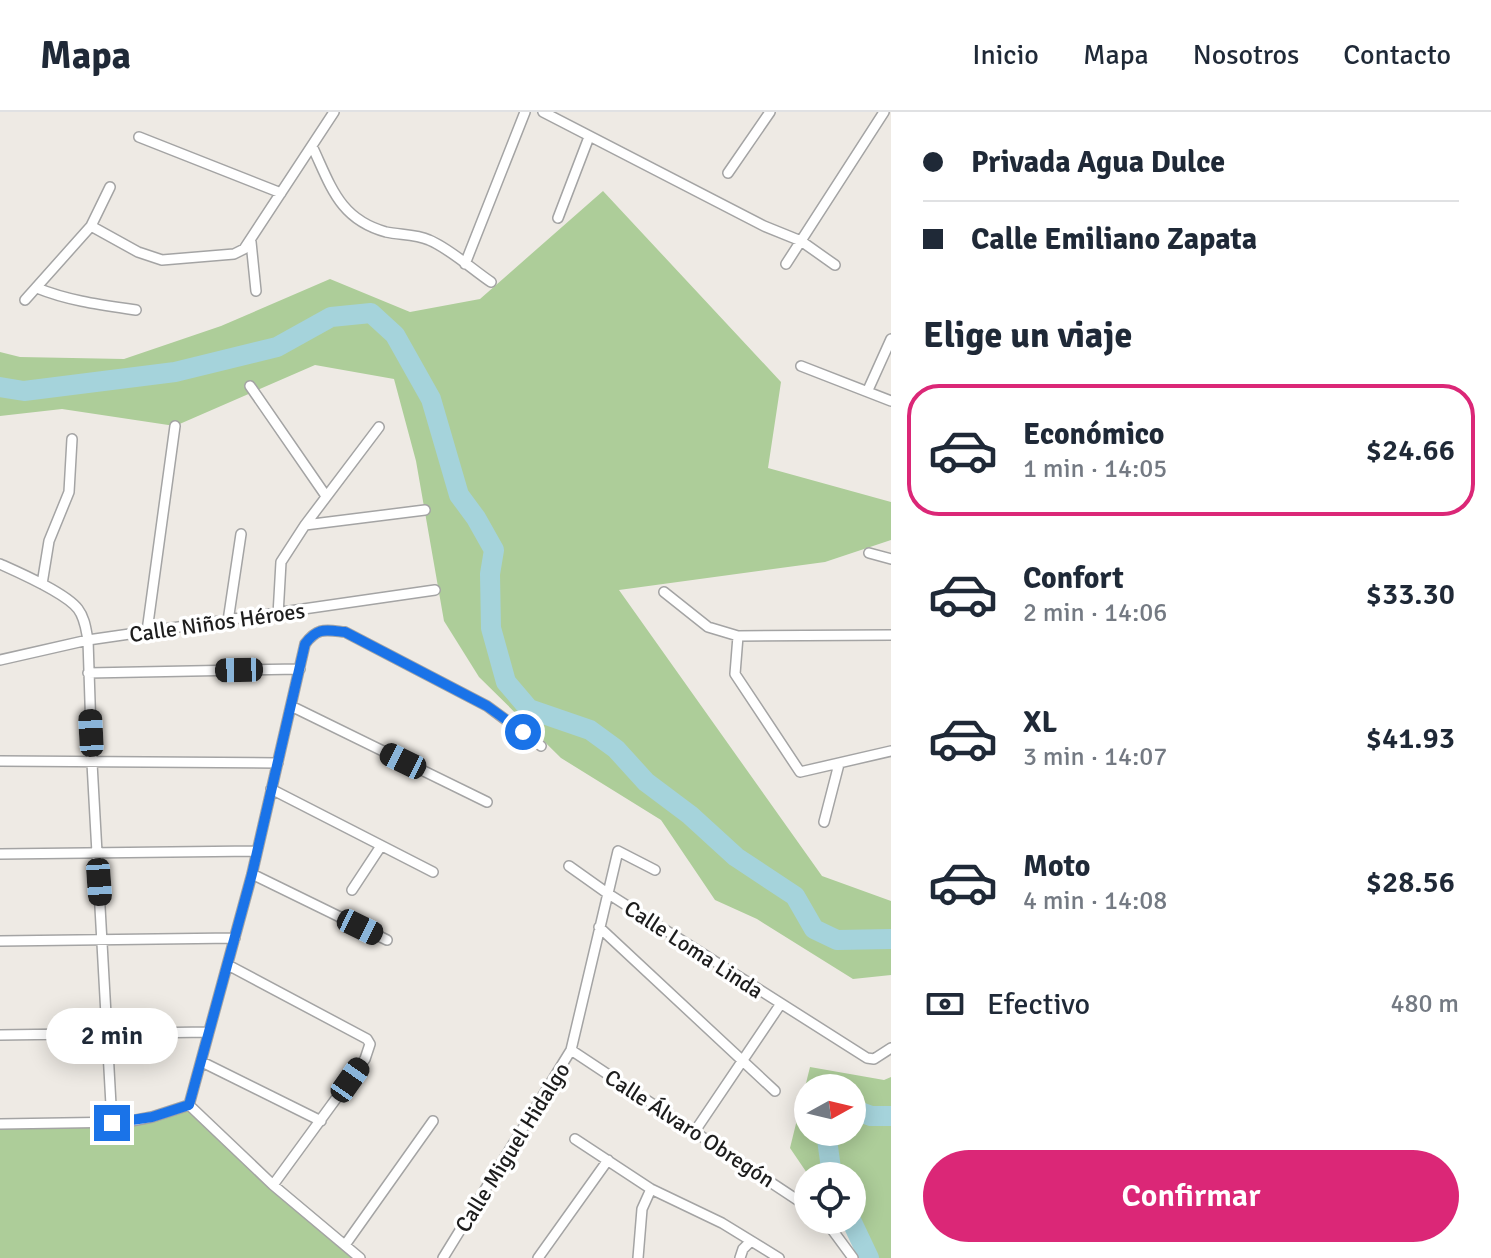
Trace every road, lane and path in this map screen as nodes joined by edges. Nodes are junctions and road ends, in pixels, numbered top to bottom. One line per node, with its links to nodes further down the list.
1 (334, 112): 8 (street)
2 (525, 112): 16 (street)
3 (543, 112): 7 (street)
4 (770, 112): 9 (street)
5 (884, 112): 14 (street)
6 (139, 137): 11 (street)
7 (589, 137): 12 (street); 14 (street)
8 (312, 146): 11 (street); 16 (street)
9 (728, 173)
10 (110, 187): 13 (street)
11 (281, 193): 15 (street)
12 (558, 218)
13 (91, 226): 15 (street); 20 (street)
14 (801, 241): 17 (street); 18 (street)
15 (251, 242): 21 (street)
16 (465, 264): 19 (street)
17 (786, 264)
18 (835, 265)
19 (491, 282)
20 (37, 288): 22 (street); 23 (street)
21 (256, 291)
22 (25, 300)
23 (136, 310)
24 (891, 339): 27 (street)
25 (801, 366): 27 (street)
26 (250, 386): 32 (street)
27 (868, 390): 28 (street)
28 (891, 401)
29 (175, 426): 44 (street)
30 (379, 427): 32 (street)
31 (72, 439): 39 (street)
32 (326, 496): 34 (street)
33 (425, 510): 34 (street)
34 (305, 525): 42 (street)
35 (241, 534): 43 (street)
36 (869, 553): 37 (street)
37 (891, 559)
38 (0, 564): 39 (street)
39 (42, 584): 47 (street)
40 (435, 590): 42 (street, Calle Niños Héroes)
41 (664, 592): 46 (street)
42 (278, 615): 43 (street, Calle Niños Héroes)
43 (228, 621): 44 (street, Calle Niños Héroes)
44 (147, 631): 47 (street, Calle Niños Héroes)
45 (891, 635): 46 (street)
46 (738, 636): 57 (street)
47 (88, 644): 48 (street, Calle Niños Héroes); 49 (street)
48 (0, 660)
49 (88, 668): 50 (street); 55 (street)
50 (300, 669): 51 (street); 52 (street)
51 (291, 706): 56 (street); 59 (street)
52 (541, 746)
53 (891, 751): 57 (street)
54 (0, 761): 55 (street)
55 (92, 763): 56 (street); 63 (street)
56 (278, 763): 58 (street)
57 (839, 764): 60 (street)
58 (271, 789): 61 (street); 62 (street)
59 (487, 802)
60 (824, 822)
61 (381, 846): 67 (street); 69 (street)
62 (257, 851): 63 (street); 68 (street)
63 (97, 852): 64 (street); 75 (street)
64 (0, 854)
65 (569, 866): 70 (street, Calle Loma Linda)
66 (655, 870): 70 (street, Calle Miguel Hidalgo)
67 (433, 872)
68 (252, 874): 72 (street); 73 (street)
69 (352, 890)
70 (607, 893): 71 (street, Calle Miguel Hidalgo); 77 (street, Calle Loma Linda)
71 (599, 927): 82 (street, Calle Miguel Hidalgo); 83 (street)
72 (235, 938): 75 (street); 76 (street)
73 (387, 940)
74 (0, 941): 75 (street)
75 (103, 941): 79 (street)
76 (228, 965): 78 (street); 87 (street)
77 (780, 1005): 81 (street, Calle Loma Linda); 83 (street)
78 (209, 1032): 79 (street); 84 (street)
79 (108, 1033): 80 (street); 89 (street)
80 (0, 1035)
81 (891, 1048)
82 (571, 1050): 91 (street, Calle Álvaro Obregón); 101 (street, Calle Miguel Hidalgo)
83 (743, 1060): 85 (street); 91 (street)
84 (202, 1062): 86 (street); 87 (street)
85 (775, 1091)
86 (189, 1105): 89 (street); 94 (street)
87 (321, 1121): 94 (street)
88 (433, 1121): 99 (street)
89 (112, 1123): 90 (street)
90 (0, 1124)
91 (695, 1131): 96 (street, Calle Álvaro Obregón)
92 (575, 1139): 93 (street)
93 (608, 1160): 95 (street); 102 (street)
94 (273, 1185): 99 (street)
95 (651, 1189): 98 (street); 103 (street)
96 (794, 1198)
97 (835, 1234): 106 (street)
98 (751, 1241): 104 (street); 105 (street)
99 (345, 1245): 100 (street)
100 (360, 1258)
101 (443, 1258)
102 (538, 1258)
103 (638, 1258)
104 (740, 1258)
105 (779, 1258)
106 (853, 1258)

